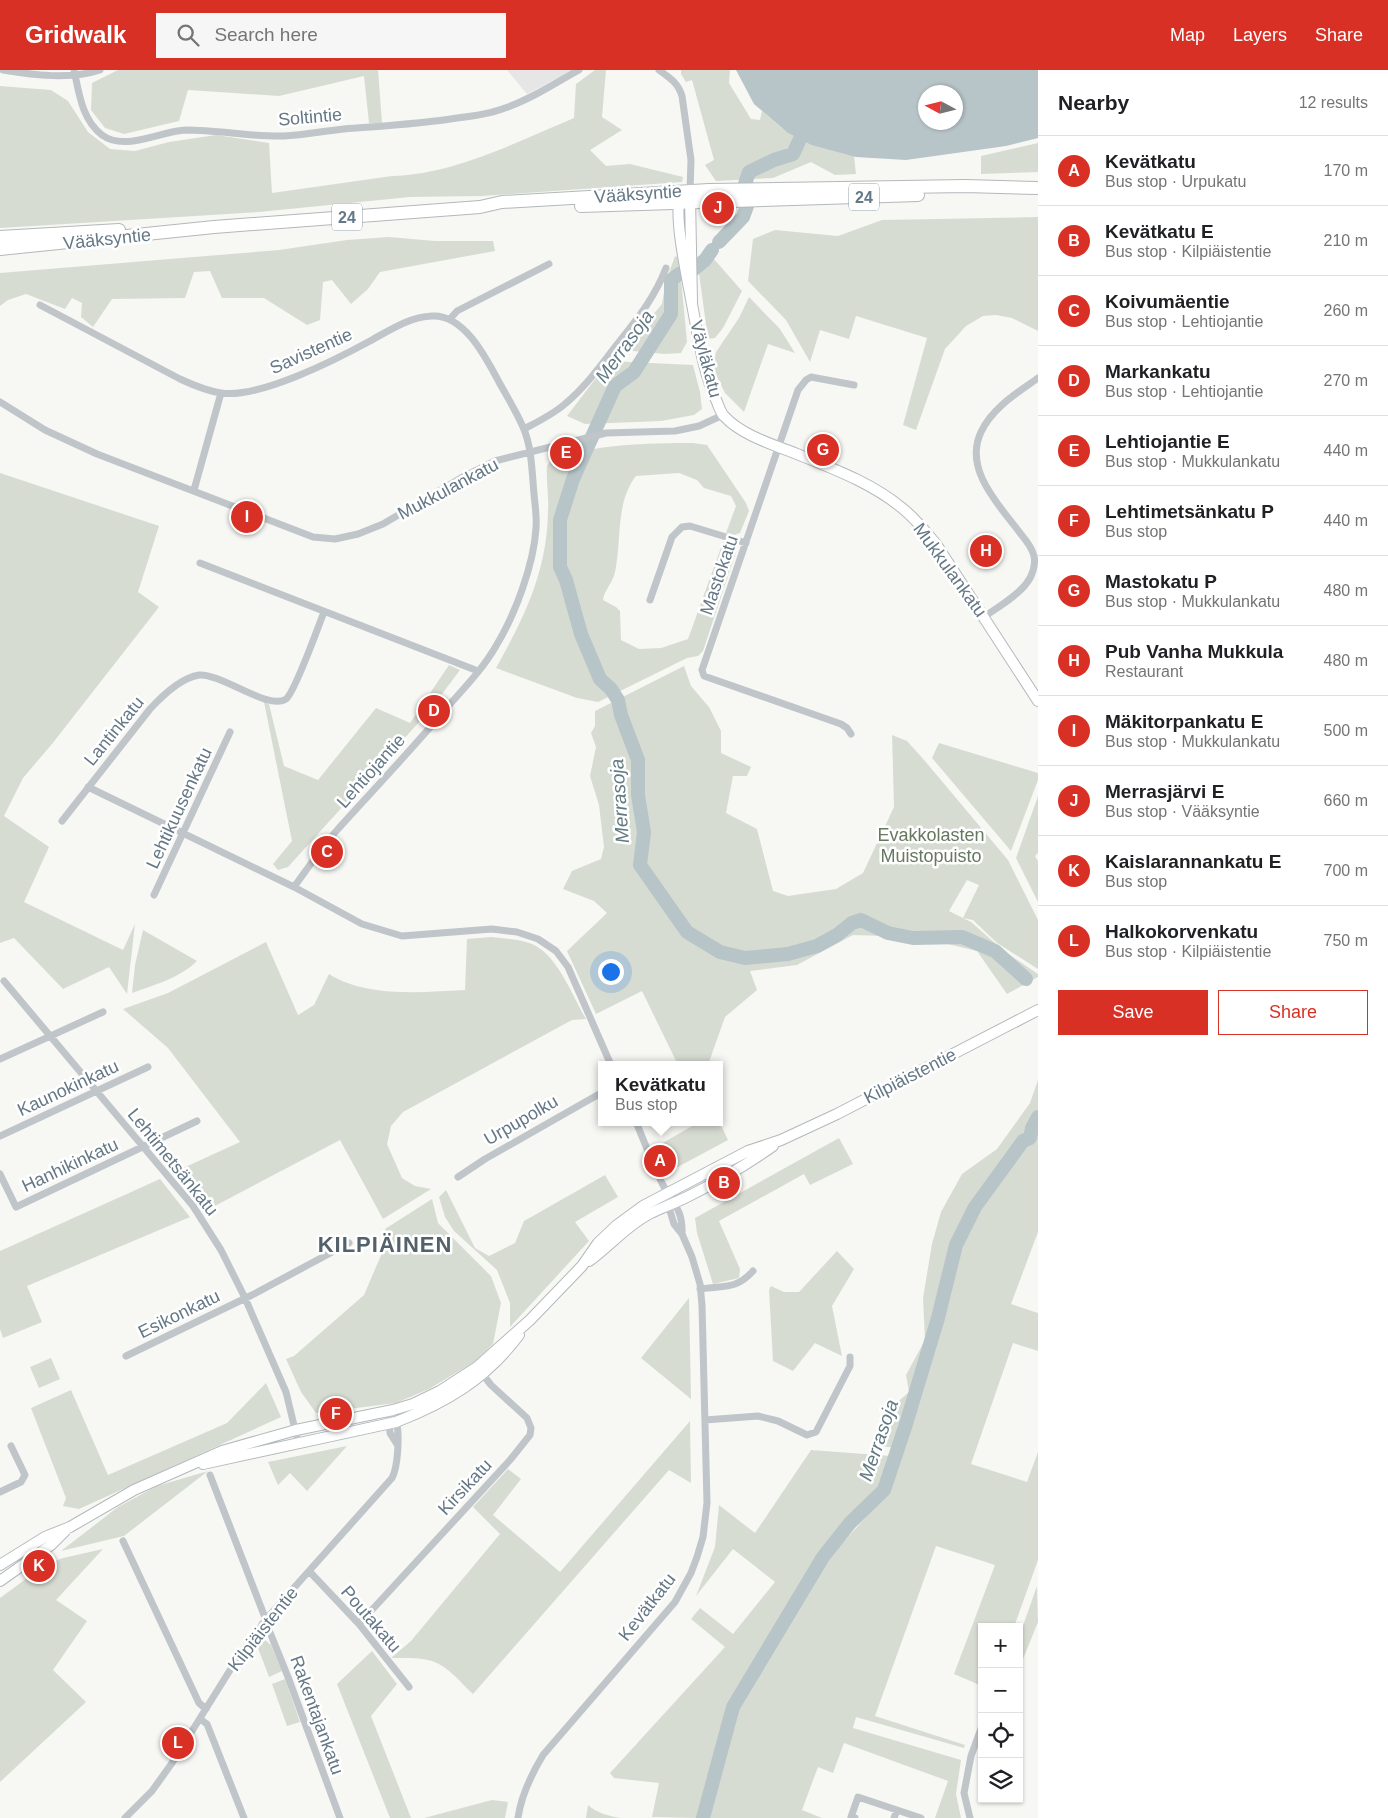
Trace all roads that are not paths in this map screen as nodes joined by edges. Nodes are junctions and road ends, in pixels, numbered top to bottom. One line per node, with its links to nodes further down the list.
1 (3, 70): 5 (street)
2 (100, 70): 5 (street)
3 (579, 70): 5 (street, Soltintie)
4 (659, 70): 7 (street)
5 (75, 73)
6 (1037, 188): 7 (highway, Vääksyntie / 24)
7 (686, 199): 8 (highway, Vääksyntie / 24); 19 (street, Väyläkatu)
8 (214, 227): 9 (highway, Vääksyntie / 24); 10 (highway, Vääksyntie / 24)
9 (0, 237)
10 (0, 249)
11 (549, 264): 14 (street)
12 (666, 268): 20 (street)
13 (40, 305): 17 (street, Savistentie)
14 (450, 319): 17 (street, Savistentie); 20 (street)
15 (1038, 378): 28 (street)
16 (854, 385): 21 (street, Mastokatu)
17 (221, 393): 23 (street)
18 (0, 402): 23 (street, Mukkulankatu)
19 (723, 415): 21 (street, Mukkulankatu); 22 (street, Mukkulankatu)
20 (524, 429): 22 (street)
21 (779, 448): 24 (street, Mastokatu); 28 (street, Mukkulankatu)
22 (529, 453): 23 (street, Mukkulankatu); 29 (street, Lehtiojantie)
23 (194, 490)
24 (746, 543): 26 (street); 32 (street, Mastokatu)
25 (200, 563): 27 (street)
26 (650, 600)
27 (324, 612): 29 (street); 33 (street, Lantinkatu)
28 (984, 617): 30 (street, Mukkulankatu)
29 (478, 671): 36 (street, Lehtiojantie)
30 (1038, 700)
31 (230, 732): 35 (street, Lehtikuusenkatu)
32 (851, 734)
33 (88, 787): 34 (street, Lantinkatu); 35 (street)
34 (62, 821)
35 (184, 833): 36 (street); 37 (street, Lehtikuusenkatu)
36 (294, 887): 43 (street)
37 (154, 895)
38 (4, 982): 41 (street, Lehtimetsänkatu)
39 (1038, 1010): 50 (street, Kilpiäistentie)
40 (103, 1012): 41 (street)
41 (49, 1035): 42 (street); 45 (street, Lehtimetsänkatu)
42 (0, 1059)
43 (609, 1061)
44 (148, 1067): 45 (street, Kaunokinkatu)
45 (95, 1091): 49 (street, Kaunokinkatu); 51 (street, Lehtimetsänkatu)
46 (598, 1095): 53 (street, Urpupolku)
47 (197, 1121): 51 (street, Hanhikinkatu)
48 (638, 1126): 54 (street, Kevätkatu)
49 (0, 1136)
50 (781, 1140): 54 (street, Kilpiäistentie); 55 (street, Kilpiäistentie)
51 (143, 1147): 52 (street, Hanhikinkatu); 60 (street, Lehtimetsänkatu)
52 (0, 1174)
53 (458, 1177)
54 (667, 1192): 55 (street, Kevätkatu); 57 (street, Kilpiäistentie)
55 (672, 1204): 57 (street, Kilpiäistentie); 59 (street, Kevätkatu)
56 (349, 1243): 60 (street, Esikonkatu)
57 (582, 1266): 63 (street, Kilpiäistentie)
58 (753, 1271): 59 (street)
59 (700, 1289): 65 (street, Kevätkatu)
60 (245, 1298): 61 (street, Esikonkatu); 66 (street, Lehtimetsänkatu)
61 (126, 1356)
62 (850, 1358): 65 (street)
63 (480, 1371): 64 (street, Kilpiäistentie); 78 (street, Kirsikatu)
64 (390, 1417): 66 (street); 67 (street); 75 (street, Kilpiäistentie)
65 (705, 1420): 87 (street, Kevätkatu)
66 (296, 1430): 67 (street, Lehtimetsänkatu); 69 (street)
67 (298, 1442): 69 (street)
68 (11, 1446): 71 (street)
69 (183, 1468): 72 (street)
70 (210, 1475): 77 (street, Rakentajankatu)
71 (0, 1492)
72 (70, 1527): 74 (street); 76 (street)
73 (123, 1541): 80 (street)
74 (0, 1565)
75 (309, 1572): 77 (street, Kilpiäistentie); 78 (street, Poutakatu)
76 (0, 1581)
77 (265, 1621): 80 (street, Kilpiäistentie); 86 (street, Rakentajankatu)
78 (359, 1624): 79 (street, Poutakatu)
79 (409, 1687)
80 (206, 1708): 81 (street, Kilpiäistentie)
81 (200, 1719): 84 (street, Kilpiäistentie); 85 (street)
82 (978, 1737): 91 (street)
83 (897, 1810): 88 (street); 89 (street); 90 (street)
84 (126, 1818)
85 (244, 1818)
86 (340, 1818)
87 (518, 1818)
88 (855, 1818)
89 (894, 1818)
90 (920, 1818)
91 (970, 1818)

